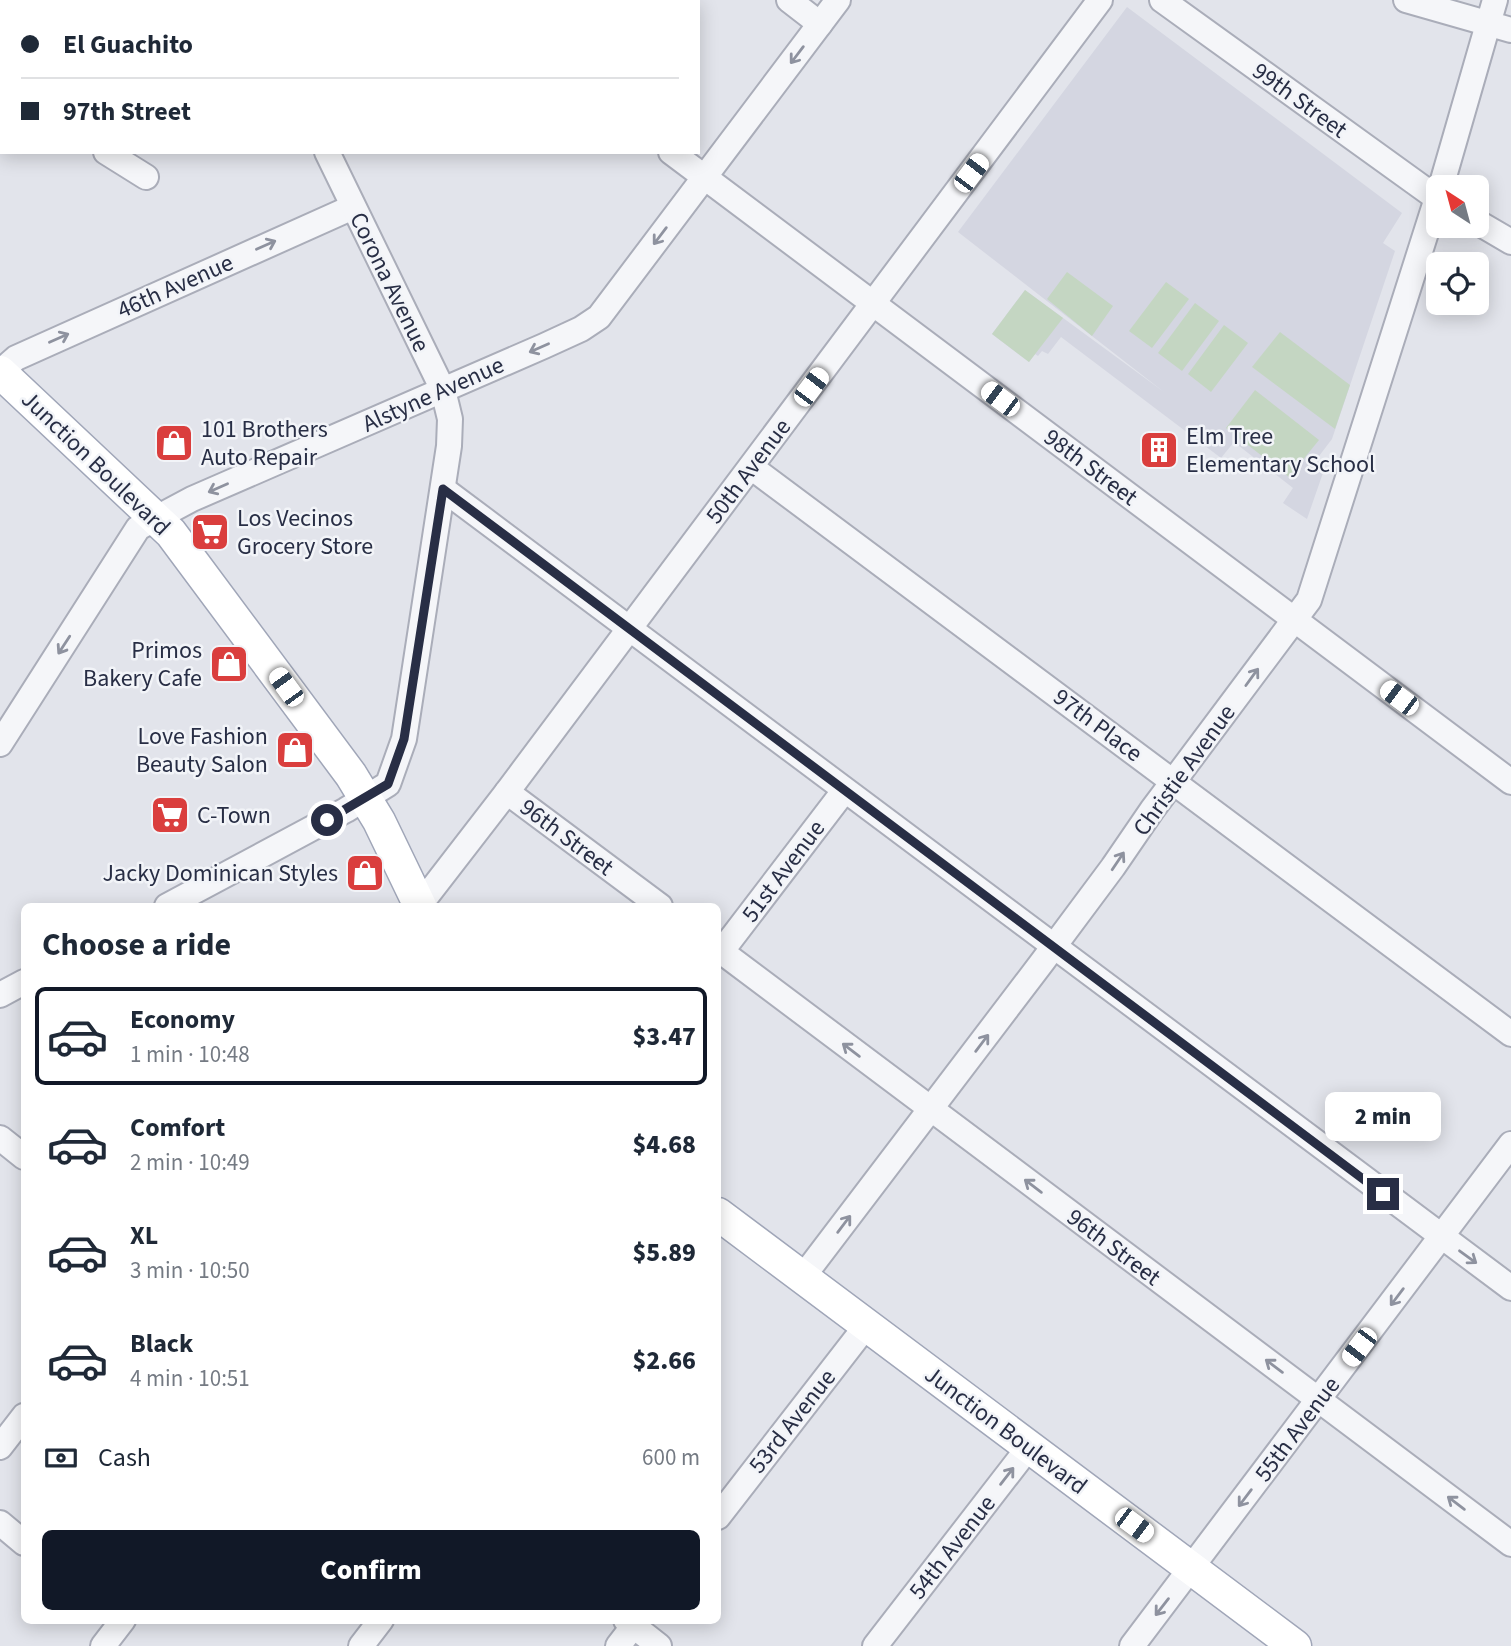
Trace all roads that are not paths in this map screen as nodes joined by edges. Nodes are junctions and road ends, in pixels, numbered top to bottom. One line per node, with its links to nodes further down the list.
1 (789, 0): 7 (street)
2 (838, 0): 7 (street, Alstyne Avenue)
3 (1100, 0): 19 (street, 50th Avenue)
4 (1162, 0): 14 (street, 99th Street)
5 (1406, 0): 6 (street)
6 (1498, 18): 11 (street, Christie Avenue)
7 (820, 24): 13 (street, Alstyne Avenue, one-way to 13)
8 (109, 154): 12 (street)
9 (328, 154): 15 (street, Corona Avenue)
10 (674, 154): 13 (street, 98th Street)
11 (1446, 175)
12 (146, 177)
13 (704, 178): 19 (street, 98th Street); 21 (street, Alstyne Avenue, one-way to 21)
14 (1426, 186)
15 (353, 206): 20 (street, 46th Avenue, one-way to 15); 21 (street, Corona Avenue)
16 (1489, 229): 18 (street)
17 (1426, 236): 25 (street, Christie Avenue)
18 (1511, 242)
19 (873, 304): 22 (street, 50th Avenue); 25 (street, 98th Street)
20 (0, 372): 24 (main road, Junction Boulevard)
21 (443, 390): 23 (street, Corona Avenue); 24 (street, Alstyne Avenue, one-way to 24)
22 (751, 467): 26 (street, 50th Avenue); 28 (street, 97th Place)
23 (443, 489): 26 (street); 32 (street, Corona Avenue)
24 (156, 519): 27 (street, Alstyne Avenue, one-way to 27); 32 (main road, Junction Boulevard)
25 (1294, 619): 28 (street, Christie Avenue, one-way to 25); 29 (street, 98th Street)
26 (629, 629): 30 (street); 31 (street, 50th Avenue)
27 (0, 744)
28 (1174, 782): 37 (street, Christie Avenue, one-way to 28); 42 (street, 97th Place)
29 (1511, 782)
30 (844, 790): 37 (street); 38 (street, 51st Avenue)
31 (507, 792): 35 (street, 50th Avenue); 36 (street, 96th Street)
32 (365, 798): 33 (street, Corona Avenue); 34 (main road, Junction Boulevard)
33 (172, 903)
34 (418, 903)
35 (421, 903)
36 (656, 903)
37 (1054, 947): 43 (street, Christie Avenue, one-way to 37); 46 (street)
38 (721, 950)
39 (721, 952): 43 (street, 96th Street, one-way to 39)
40 (21, 984): 41 (street)
41 (0, 995)
42 (1511, 1034)
43 (931, 1110): 47 (street, Christie Avenue, one-way to 43); 50 (street, 96th Street, one-way to 43)
44 (1511, 1144): 46 (street, 55th Avenue)
45 (721, 1216): 47 (main road, Junction Boulevard)
46 (1441, 1237): 48 (street, one-way to 48); 50 (street, 55th Avenue, one-way to 50)
47 (803, 1278): 49 (main road, Junction Boulevard)
48 (1511, 1288)
49 (866, 1326): 53 (main road, Junction Boulevard); 54 (street, 53rd Avenue)
50 (1319, 1400): 57 (street, 96th Street, one-way to 50); 58 (street, 55th Avenue, one-way to 58)
51 (21, 1420): 52 (street)
52 (0, 1447)
53 (1029, 1447): 58 (main road, Junction Boulevard); 67 (street, 54th Avenue, one-way to 53)
54 (721, 1513)
55 (0, 1524): 56 (street)
56 (21, 1541)
57 (1511, 1544)
58 (1192, 1568): 68 (street, 55th Avenue, one-way to 68); 69 (main road, Junction Boulevard)
59 (120, 1624): 63 (street)
60 (378, 1624): 64 (street)
61 (632, 1624): 65 (street)
62 (635, 1624): 66 (street)
63 (103, 1646)
64 (361, 1646)
65 (618, 1646)
66 (659, 1646)
67 (875, 1646)
68 (1132, 1646)
69 (1295, 1646)

